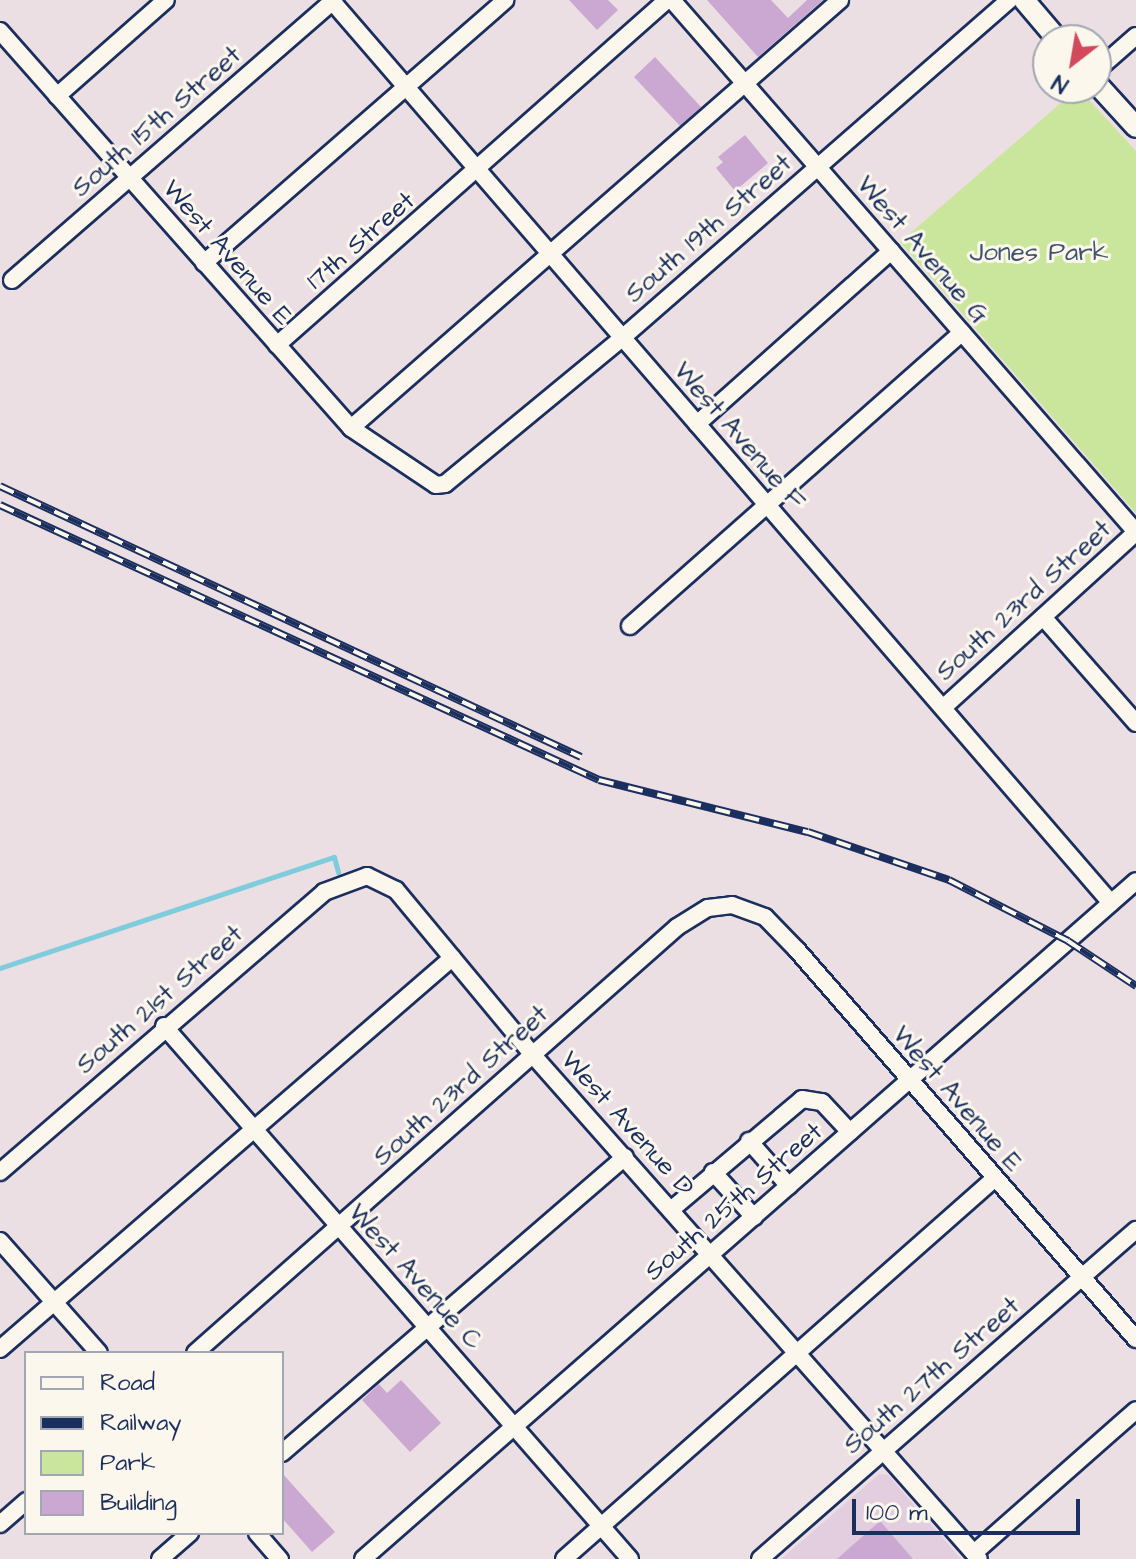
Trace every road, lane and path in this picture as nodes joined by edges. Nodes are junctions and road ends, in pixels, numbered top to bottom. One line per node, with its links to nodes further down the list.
1 (166, 0): 14 (street)
2 (505, 0): 13 (street)
3 (670, 0): 12 (street, West Avenue G); 18 (street, 17th Street)
4 (840, 0): 12 (street)
5 (1009, 0): 17 (street, South 19th Street)
6 (1024, 0): 8 (main road)
7 (332, 1): 13 (street, West Avenue F); 19 (street, South 15th Street)
8 (1044, 24)
9 (0, 31): 14 (street, West Avenue E)
10 (1136, 36): 11 (street)
11 (1112, 57)
12 (745, 84): 17 (street, West Avenue G); 21 (street)
13 (405, 87): 18 (street, West Avenue F); 22 (street)
14 (57, 96): 19 (street, West Avenue E)
15 (1112, 101): 16 (main road)
16 (1136, 127)
17 (817, 166): 20 (street, West Avenue G); 25 (street, South 19th Street)
18 (477, 173): 21 (street, West Avenue F); 26 (street, 17th Street)
19 (129, 178): 22 (street, West Avenue E); 23 (street, South 15th Street)
20 (891, 251): 24 (street, West Avenue G); 27 (street)
21 (549, 255): 25 (street, West Avenue F); 28 (street)
22 (204, 263): 26 (street, West Avenue E)
23 (12, 280)
24 (962, 332): 30 (street); 31 (street, West Avenue G)
25 (622, 338): 27 (street, West Avenue F); 29 (street, South 19th Street)
26 (277, 345): 28 (street, West Avenue E)
27 (697, 424): 30 (street, West Avenue F)
28 (351, 428): 29 (street, West Avenue E)
29 (436, 485)
30 (768, 506): 33 (street); 34 (street, West Avenue F)
31 (1136, 532): 32 (street, South 23rd Street)
32 (1043, 617): 34 (street, South 23rd Street); 35 (street)
33 (630, 626)
34 (945, 706): 38 (street, West Avenue F)
35 (1136, 723)
36 (361, 878): 40 (street, West Avenue D); 41 (street, South 21st Street)
37 (1136, 881): 38 (street, South 25th Street)
38 (1111, 903): 43 (street, South 25th Street)
39 (732, 905): 42 (street, South 23rd Street); 43 (street, West Avenue E)
40 (452, 958): 42 (street, West Avenue D); 44 (street)
41 (164, 1026): 44 (street, West Avenue C); 48 (street, South 21st Street)
42 (532, 1054): 47 (street, West Avenue D); 54 (street, South 23rd Street)
43 (908, 1082): 45 (street, South 25th Street); 50 (street, West Avenue E)
44 (253, 1129): 54 (street, West Avenue C); 59 (street)
45 (850, 1132): 46 (street); 51 (street, South 25th Street)
46 (749, 1141): 49 (street); 51 (street)
47 (625, 1157): 52 (street, West Avenue D); 60 (street)
48 (0, 1172)
49 (713, 1172): 52 (street); 53 (street)
50 (995, 1178): 58 (street, West Avenue E); 65 (street)
51 (789, 1186): 53 (street, South 25th Street)
52 (672, 1209): 57 (street, West Avenue D)
53 (754, 1217): 57 (street, South 25th Street)
54 (339, 1227): 60 (street, West Avenue C); 64 (street, South 23rd Street)
55 (1136, 1230): 58 (street, South 27th Street)
56 (0, 1241): 59 (street)
57 (712, 1253): 65 (street, West Avenue D); 67 (street, South 25th Street)
58 (1083, 1276): 61 (street, West Avenue E); 68 (street, South 27th Street)
59 (53, 1301): 62 (street); 63 (street)
60 (426, 1325): 67 (street, West Avenue C); 69 (street)
61 (1136, 1339)
62 (0, 1349)
63 (97, 1351)
64 (197, 1351)
65 (799, 1352): 68 (street, West Avenue D); 72 (street)
66 (1136, 1410): 75 (street)
67 (515, 1426): 72 (street, West Avenue C); 78 (street, South 25th Street)
68 (884, 1449): 75 (street, West Avenue D); 81 (street, South 27th Street)
69 (284, 1451)
70 (24, 1503): 71 (street)
71 (0, 1524)
72 (602, 1527): 79 (street); 80 (street, West Avenue C)
73 (188, 1535): 76 (street)
74 (259, 1535): 77 (street)
75 (977, 1556)
76 (160, 1559)
77 (280, 1559)
78 (363, 1559)
79 (564, 1559)
80 (630, 1559)
81 (760, 1559)

